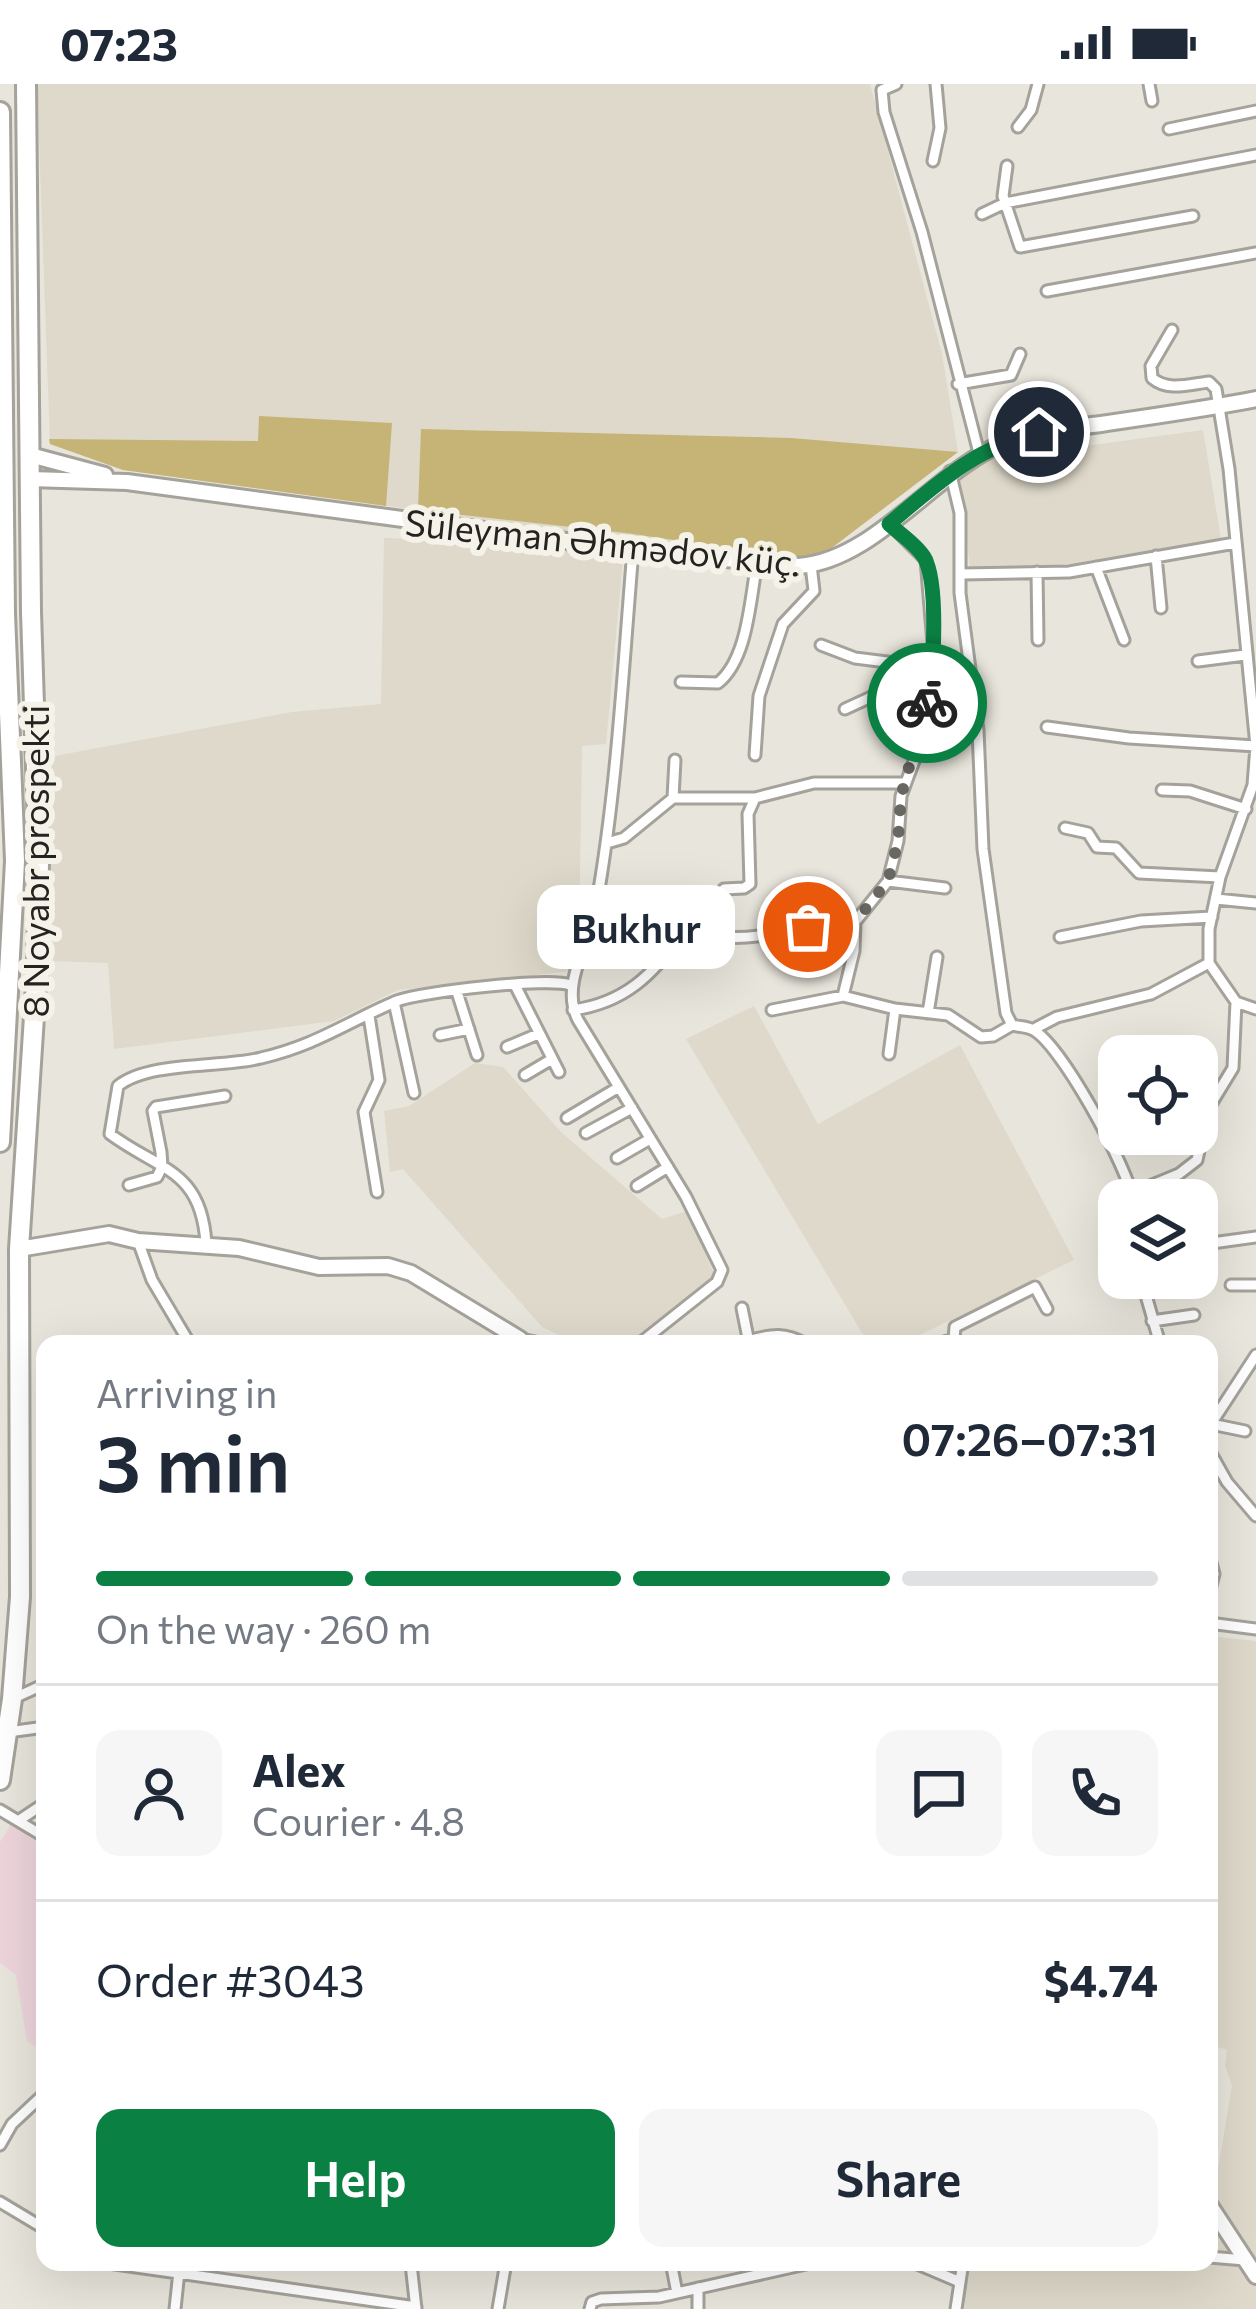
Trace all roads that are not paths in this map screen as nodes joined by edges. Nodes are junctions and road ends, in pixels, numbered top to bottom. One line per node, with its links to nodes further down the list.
1 (26, 84): 28 (highway, 8 Noyabr prospekti)
2 (896, 84): 21 (street)
3 (936, 84): 12 (street)
4 (1038, 84): 9 (street)
5 (1149, 84): 6 (street)
6 (1152, 101)
7 (1256, 111): 10 (street)
8 (0, 112): 27 (highway, 8 Noyabr prospekti)
9 (1018, 127)
10 (1168, 129)
11 (1256, 155): 14 (street)
12 (933, 161)
13 (1007, 166): 14 (street)
14 (1005, 203): 15 (street); 16 (street)
15 (982, 214)
16 (1193, 216)
17 (1256, 253): 18 (street)
18 (1047, 291)
19 (1172, 330): 22 (street)
20 (1019, 354): 21 (street)
21 (958, 384): 26 (street)
22 (1177, 387): 24 (street); 25 (street)
23 (1256, 399): 24 (street, Süleyman Əhmədov küç.)
24 (1219, 406): 25 (street, Süleyman Əhmədov küç.); 34 (street)
25 (1180, 413): 26 (street, Süleyman Əhmədov küç.)
26 (979, 453): 29 (street, Süleyman Əhmədov küç.)
27 (4, 454): 28 (highway); 30 (highway, 8 Noyabr prospekti)
28 (30, 455): 31 (highway, 8 Noyabr prospekti); 32 (street)
29 (950, 472): 33 (street, Süleyman Əhmədov küç.); 41 (street)
30 (4, 479): 31 (highway); 106 (highway, 8 Noyabr prospekti)
31 (30, 479): 32 (street); 119 (highway, 8 Noyabr prospekti)
32 (127, 482): 35 (street, Süleyman Əhmədov küç.)
33 (889, 524): 38 (street, Süleyman Əhmədov küç.); 50 (street)
34 (1234, 542): 36 (street); 43 (street)
35 (633, 550): 37 (street, Süleyman Əhmədov küç.); 64 (street)
36 (1156, 556): 39 (street); 42 (street)
37 (757, 563): 38 (street, Süleyman Əhmədov küç.); 51 (street)
38 (811, 565): 56 (street)
39 (1096, 567): 40 (street); 46 (street)
40 (1037, 572): 41 (street); 45 (street)
41 (962, 574): 88 (street)
42 (1161, 608)
43 (1240, 609): 44 (street); 48 (street)
44 (1256, 615)
45 (1038, 640)
46 (1124, 640)
47 (821, 645): 50 (street)
48 (1245, 655): 49 (street); 55 (street)
49 (1198, 661)
50 (934, 668): 52 (street)
51 (681, 682)
52 (930, 689): 53 (street); 58 (street)
53 (845, 709)
54 (1047, 727): 55 (street)
55 (1256, 746): 62 (street)
56 (755, 755)
57 (675, 760): 60 (street)
58 (905, 783): 61 (street); 66 (street)
59 (1162, 790): 62 (street)
60 (673, 798): 61 (street); 64 (street)
61 (755, 798): 71 (street)
62 (1250, 804): 65 (street)
63 (1065, 828): 65 (street)
64 (607, 843): 77 (street)
65 (1220, 877): 68 (street)
66 (888, 881): 67 (street); 71 (street)
67 (945, 888)
68 (1216, 899): 69 (street); 70 (street)
69 (1256, 903)
70 (1212, 917): 73 (street); 75 (street)
71 (855, 922): 79 (street)
72 (681, 935): 84 (street)
73 (1060, 937)
74 (937, 957): 86 (street)
75 (1209, 963): 81 (street); 90 (street)
76 (514, 985): 77 (street); 78 (street); 91 (street)
77 (570, 985): 84 (street)
78 (458, 992): 80 (street); 89 (street)
79 (843, 996): 82 (street); 85 (street)
80 (394, 1002): 87 (street); 100 (street)
81 (1236, 1002): 83 (street); 111 (street)
82 (895, 1009): 86 (street); 94 (street)
83 (1256, 1009)
84 (573, 1010): 99 (street)
85 (772, 1010)
86 (928, 1013): 88 (street)
87 (369, 1016): 108 (street); 114 (street)
88 (1012, 1025): 90 (street)
89 (469, 1029): 92 (street); 95 (street)
90 (1034, 1029): 110 (street)
91 (538, 1034): 93 (street); 96 (street)
92 (440, 1035)
93 (507, 1047)
94 (890, 1054)
95 (477, 1055)
96 (551, 1059): 97 (street); 98 (street)
97 (559, 1072)
98 (524, 1076)
99 (619, 1088): 102 (street); 103 (street)
100 (414, 1093)
101 (225, 1096): 108 (street)
102 (632, 1108): 104 (street); 105 (street)
103 (567, 1118)
104 (586, 1133)
105 (650, 1139): 107 (street); 109 (street)
106 (0, 1142)
107 (617, 1158)
108 (162, 1167): 112 (street); 118 (street)
109 (668, 1167): 113 (street); 129 (street)
110 (1124, 1179)
111 (1168, 1179)
112 (130, 1185)
113 (637, 1186)
114 (377, 1192)
115 (1256, 1238): 117 (street)
116 (138, 1241): 118 (street); 119 (street); 127 (street)
117 (1218, 1242)
118 (206, 1243): 128 (street)
119 (19, 1249): 142 (highway, 8 Noyabr prospekti)
120 (1231, 1285): 121 (street)
121 (1256, 1285)
122 (1146, 1299): 126 (street)
123 (742, 1307): 130 (street)
124 (1047, 1309): 131 (street)
125 (1194, 1315): 126 (street)
126 (1152, 1322): 132 (street)
127 (185, 1335)
128 (511, 1335)
129 (650, 1335)
130 (747, 1335)
131 (955, 1335)
132 (1156, 1335)
133 (1256, 1355): 134 (street)
134 (1218, 1414)
135 (1218, 1427): 136 (street)
136 (1245, 1431)
137 (1218, 1466): 138 (street)
138 (1256, 1516)
139 (1218, 1624): 140 (street)
140 (1256, 1629)
141 (36, 1688): 142 (street)
142 (12, 1699): 144 (highway, 8 Noyabr prospekti)
143 (36, 1727): 144 (street)
144 (8, 1732): 145 (highway, 8 Noyabr prospekti)
145 (0, 1780)
146 (36, 1809): 148 (street)
147 (0, 1810): 148 (street)
148 (20, 1819): 149 (street)
149 (36, 1831)
150 (36, 2101): 151 (street)
151 (0, 2146)
152 (0, 2202): 154 (street)
153 (1218, 2218): 156 (street)
154 (36, 2224)
155 (1218, 2258): 156 (street)
156 (1245, 2260): 166 (street)
157 (155, 2271): 165 (street)
158 (179, 2271): 165 (street)
159 (412, 2271): 170 (street)
160 (504, 2271): 172 (street)
161 (673, 2271): 169 (street)
162 (774, 2271): 168 (street)
163 (934, 2271): 167 (street)
164 (962, 2271): 167 (street)
165 (179, 2275): 170 (street); 171 (street)
166 (1256, 2276)
167 (960, 2282): 175 (street)
168 (698, 2288): 169 (street); 174 (street)
169 (677, 2293): 173 (street)
170 (416, 2308)
171 (175, 2309)
172 (498, 2309)
173 (590, 2309)
174 (698, 2309)
175 (956, 2309)

